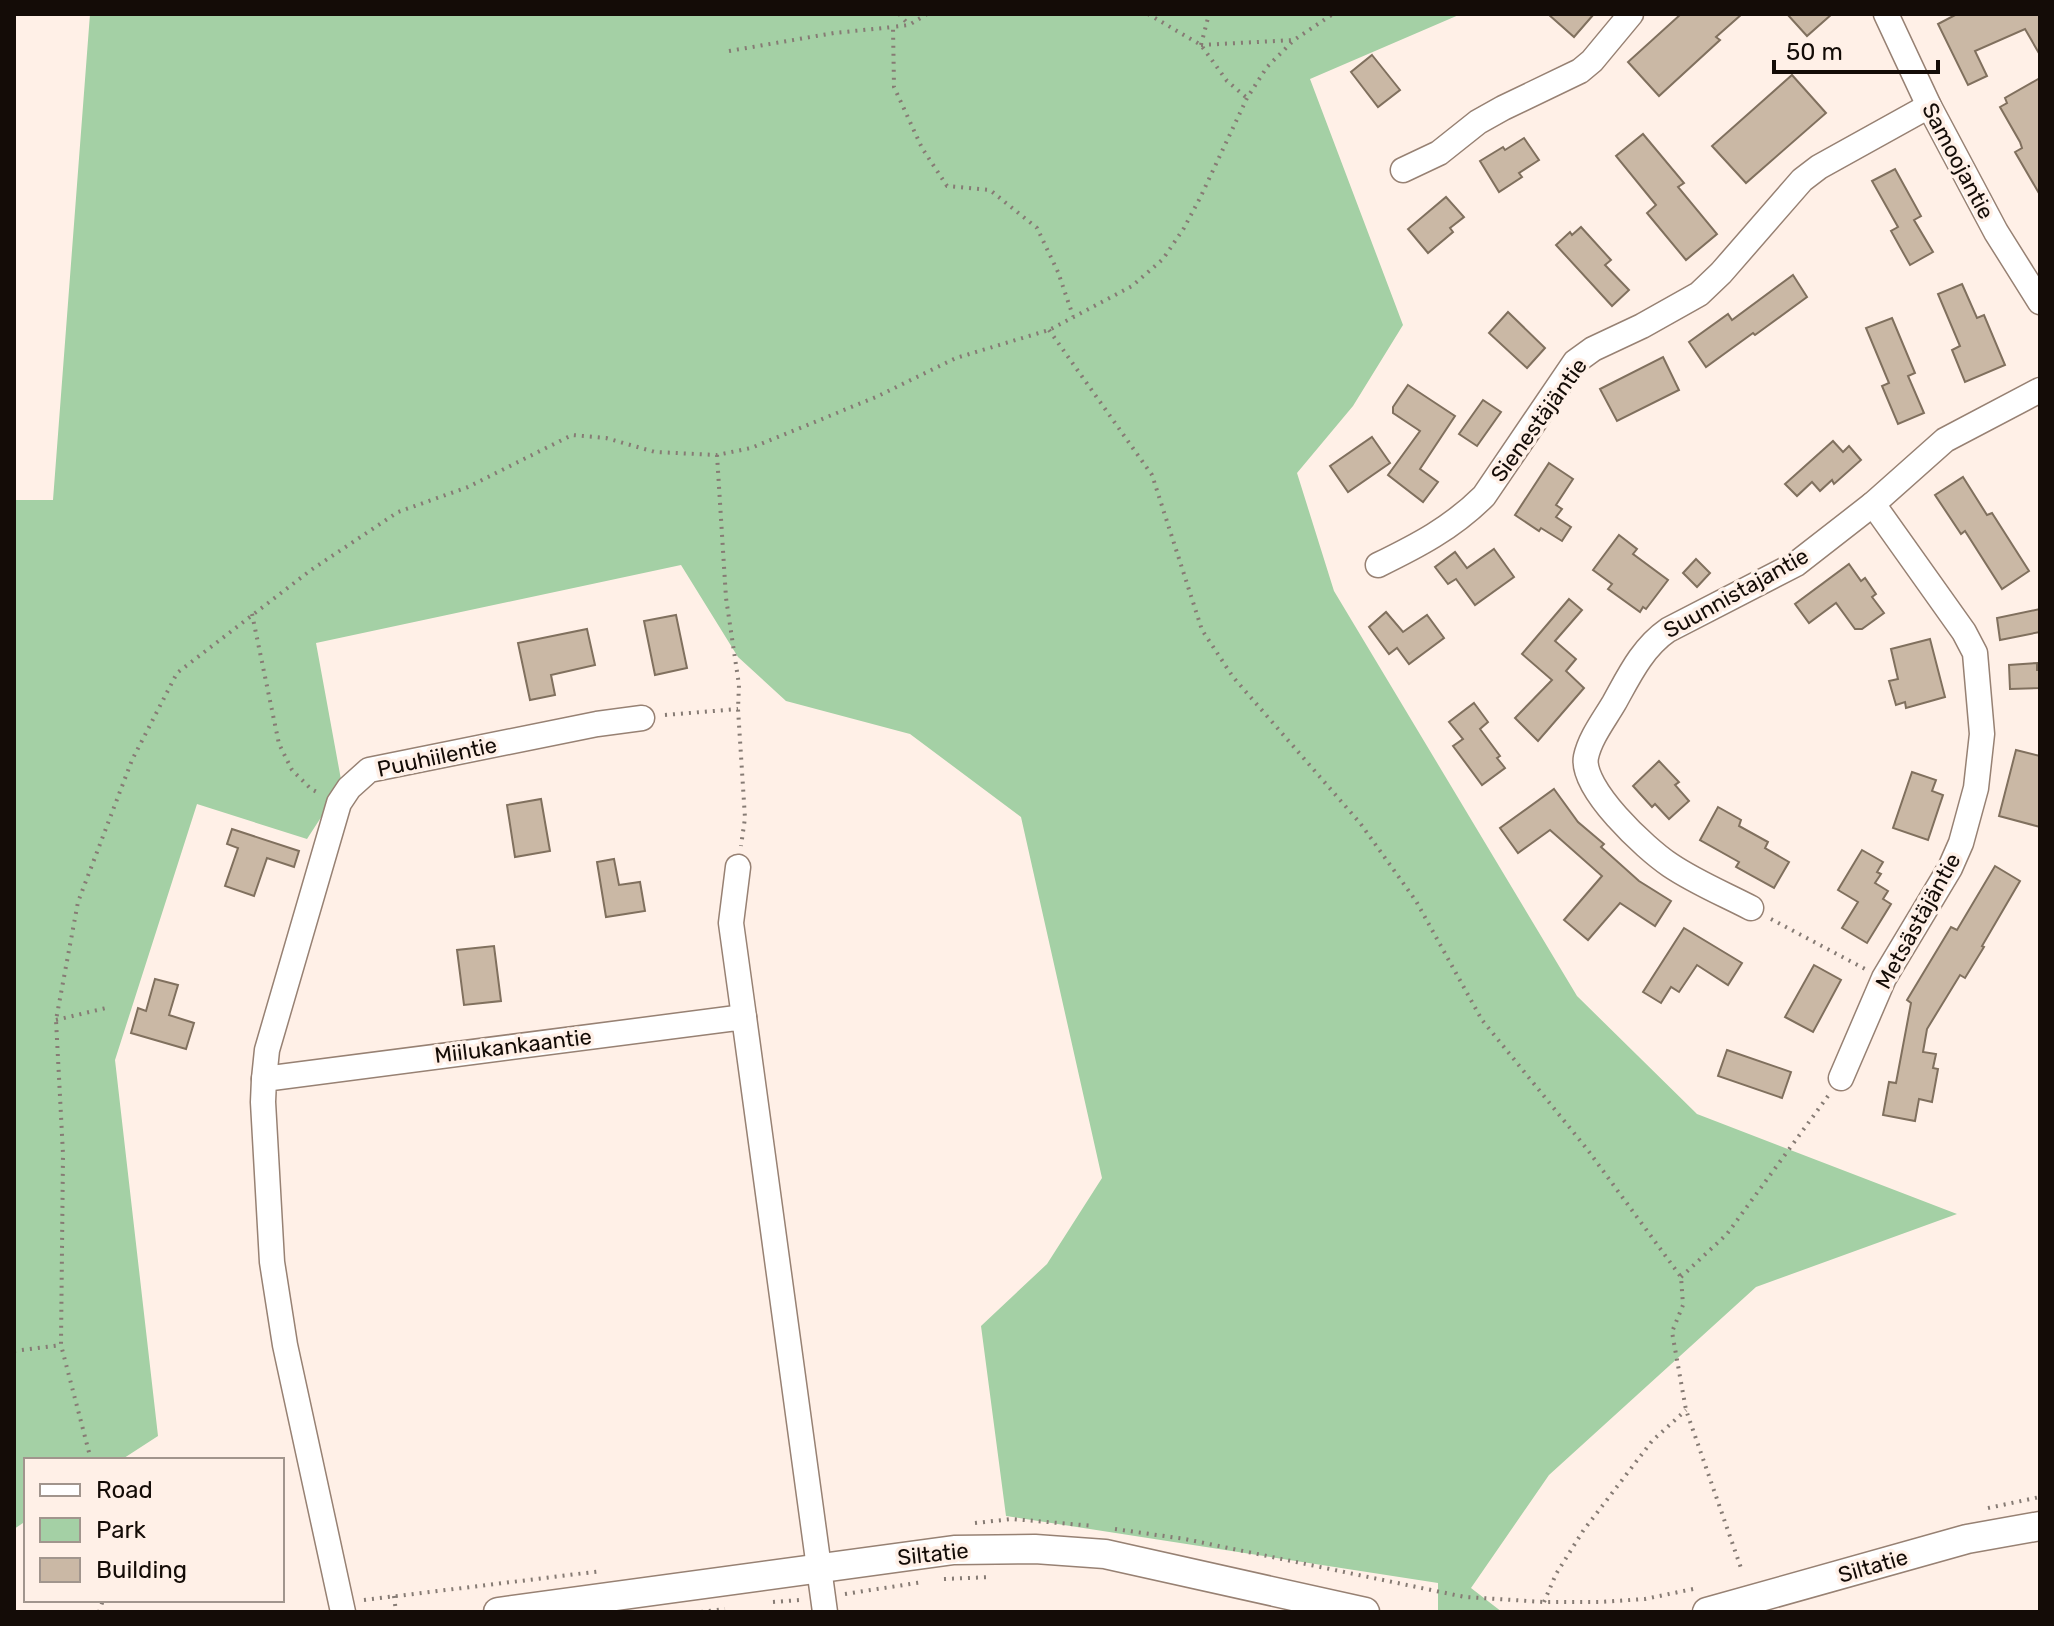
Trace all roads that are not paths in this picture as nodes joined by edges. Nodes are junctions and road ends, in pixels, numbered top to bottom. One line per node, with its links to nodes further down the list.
1 (1631, 14): 4 (street)
2 (1886, 14): 3 (street, Samoojantie)
3 (1929, 106): 5 (street, Samoojantie); 8 (street, Sienestäjäntie)
4 (1403, 170)
5 (2040, 302)
6 (2040, 390): 7 (street, Suunnistajantie)
7 (1873, 504): 11 (street, Suunnistajantie); 13 (street, Metsästäjäntie)
8 (1378, 565)
9 (642, 718): 14 (street, Puuhiilentie)
10 (738, 867): 12 (street)
11 (1751, 908)
12 (744, 1017): 14 (street, Miilukankaantie); 16 (street)
13 (1841, 1078)
14 (264, 1079): 17 (street)
15 (2040, 1526): 20 (street, Siltatie)
16 (823, 1593): 18 (street, Siltatie); 19 (street, Siltatie)
17 (343, 1612)
18 (498, 1612)
19 (1365, 1612)
20 (1707, 1612)

